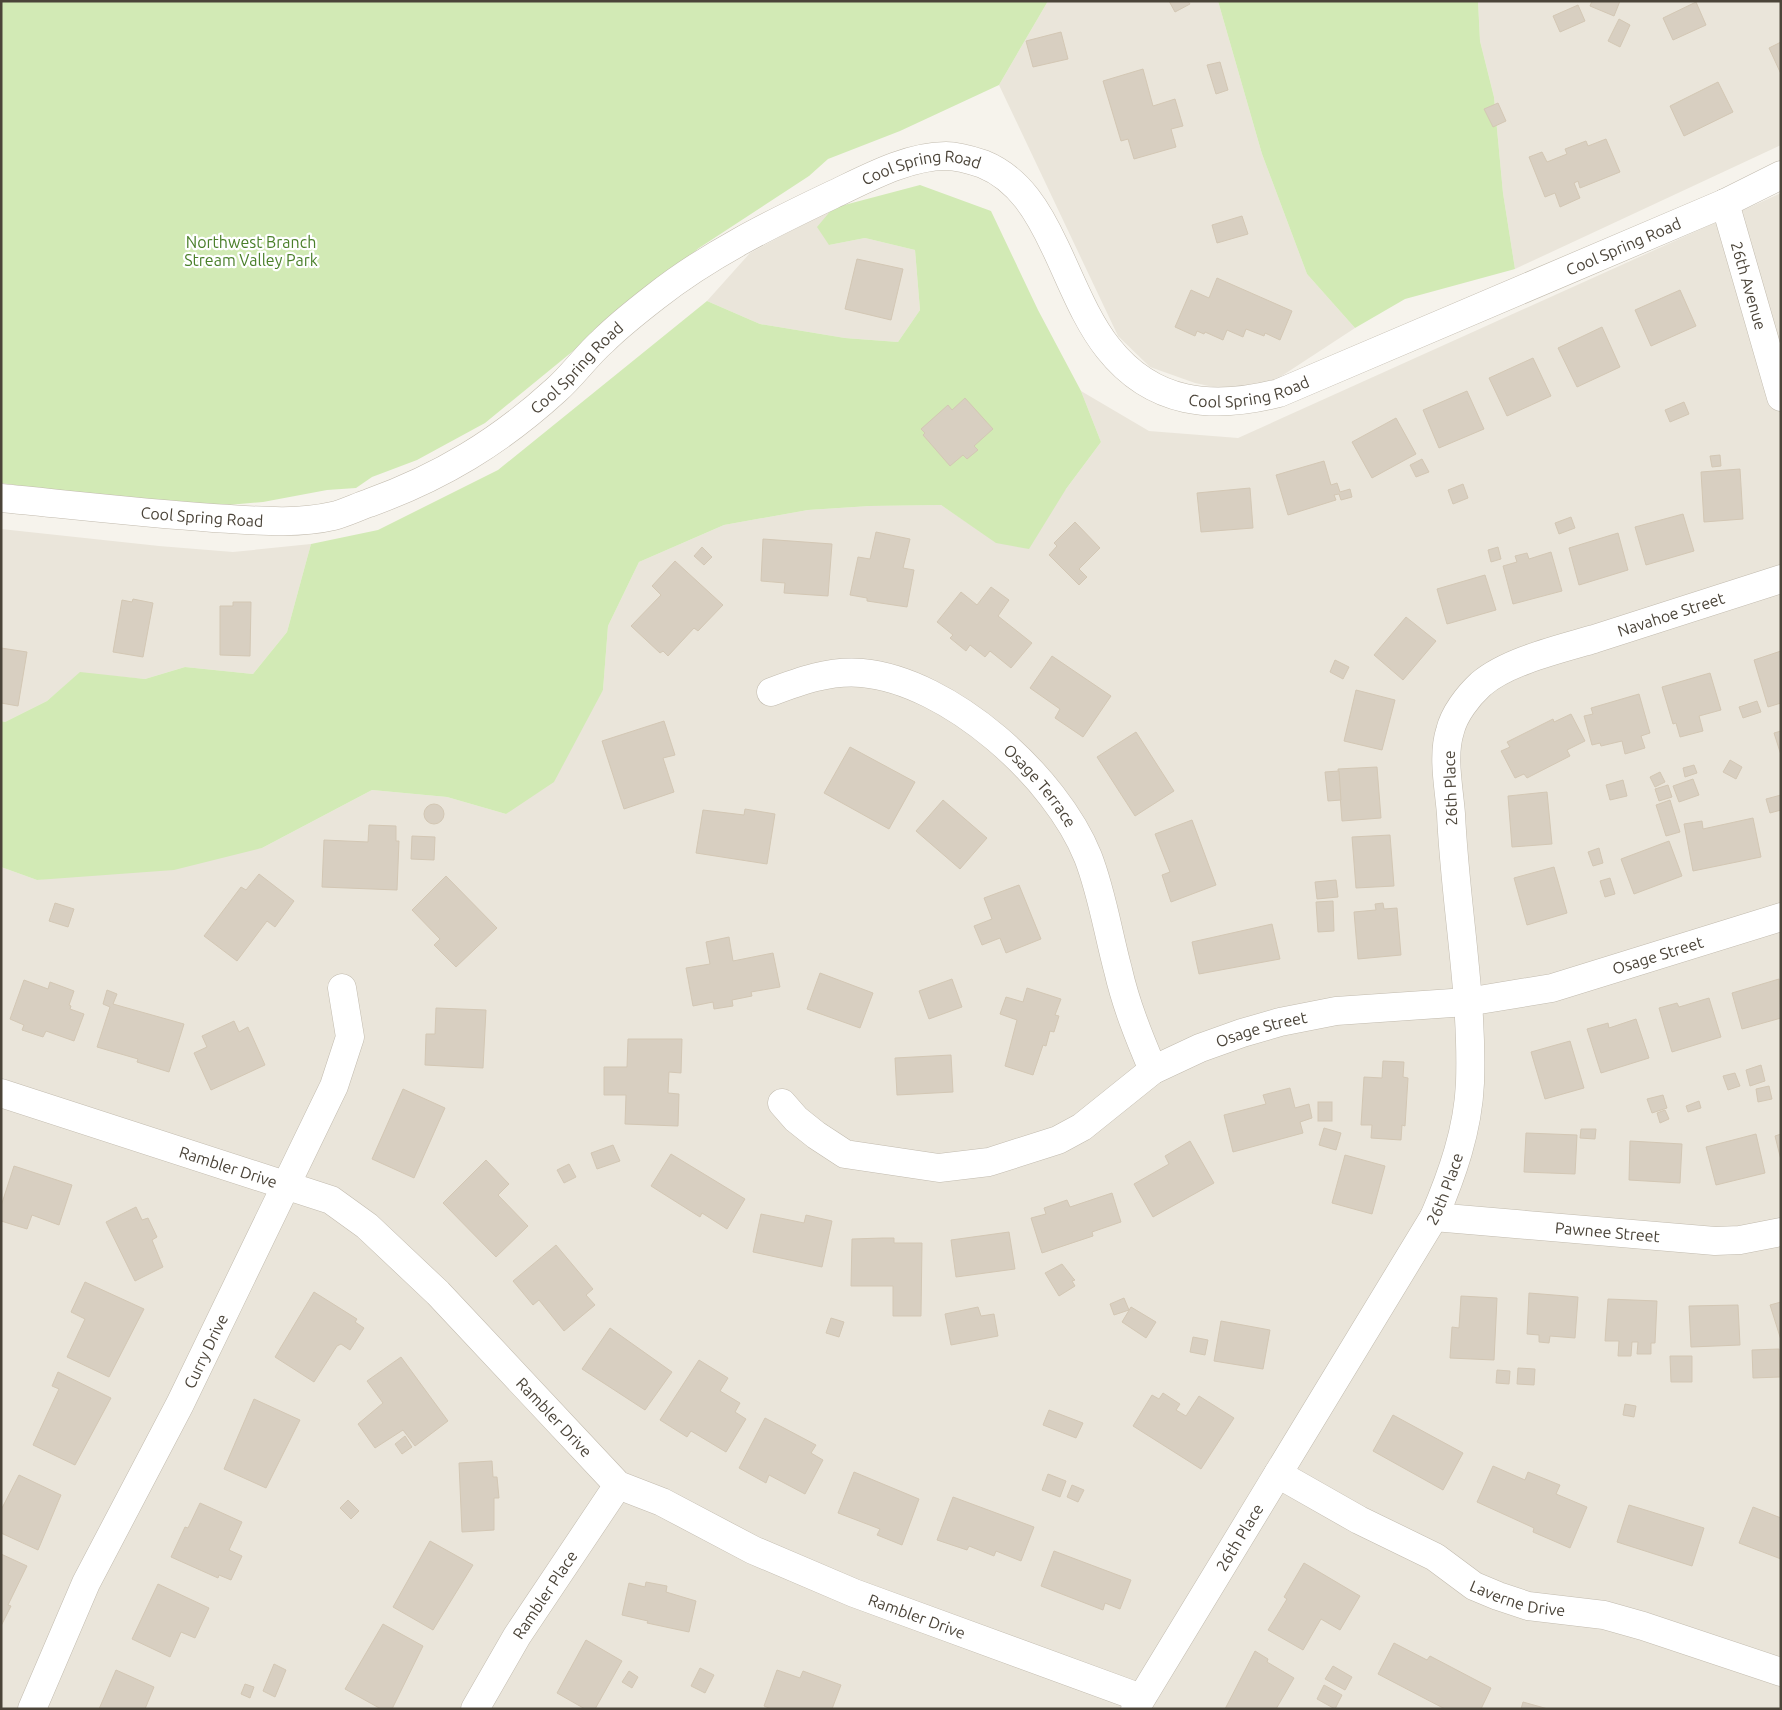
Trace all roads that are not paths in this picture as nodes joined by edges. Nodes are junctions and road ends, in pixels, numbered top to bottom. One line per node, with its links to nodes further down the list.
1 (1781, 175): 2 (street, Cool Spring Road)
2 (1725, 203): 3 (street, 26th Avenue); 4 (street, Cool Spring Road)
3 (1781, 397)
4 (1, 498)
5 (1781, 579): 6 (street, Navahoe Street)
6 (1561, 649): 10 (street, 26th Place)
7 (771, 692): 11 (street, Osage Terrace)
8 (1781, 917): 10 (street, Osage Street)
9 (342, 988): 14 (street, Curry Drive)
10 (1467, 1002): 11 (street, Osage Street); 15 (street, 26th Place)
11 (1153, 1070): 13 (street, Osage Street)
12 (1, 1092): 14 (street, Rambler Drive)
13 (782, 1103)
14 (286, 1185): 18 (street, Rambler Drive); 21 (street, Curry Drive)
15 (1434, 1217): 16 (street, Pawnee Street); 17 (street, 26th Place)
16 (1781, 1232)
17 (1278, 1474): 19 (street, Laverne Drive); 20 (street, 26th Place)
18 (618, 1485): 20 (street, Rambler Drive); 22 (street, Rambler Place)
19 (1781, 1672)
20 (1138, 1703)
21 (32, 1709)
22 (475, 1709)

